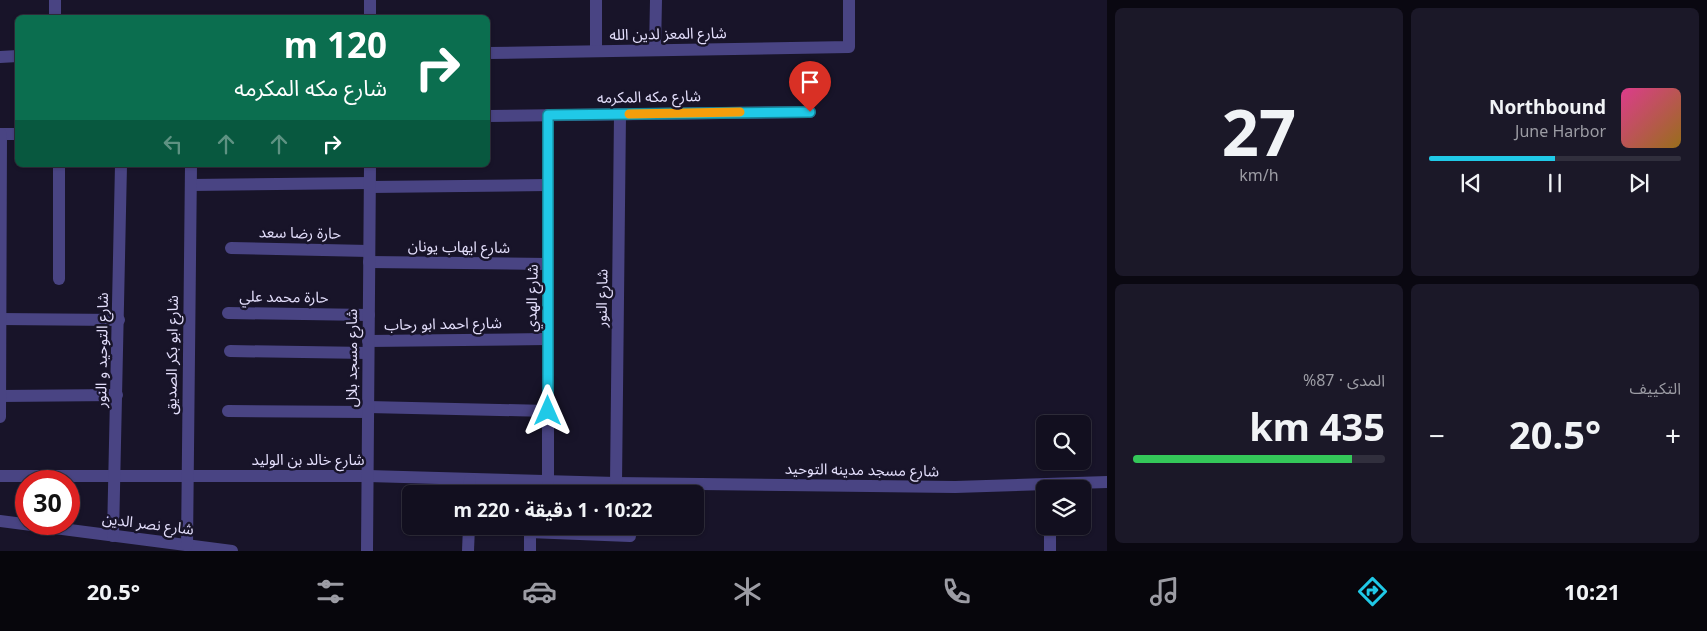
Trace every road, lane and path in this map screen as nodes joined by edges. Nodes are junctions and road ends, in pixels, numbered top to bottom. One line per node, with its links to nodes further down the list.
1 (55, 0): 6 (street)
2 (370, 0): 7 (street)
3 (596, 0): 9 (street)
4 (656, 0): 8 (street)
5 (849, 0): 8 (street, شارع المعز لدين الله)
6 (55, 15)
7 (370, 15)
8 (655, 50): 9 (street, شارع المعز لدين الله)
9 (596, 51): 10 (street, شارع المعز لدين الله)
10 (490, 53)
11 (15, 56): 12 (street)
12 (0, 57)
13 (810, 112): 14 (street, شارع مكه المكرمه)
14 (620, 114): 15 (street, شارع مكه المكرمه); 50 (street, شارع النور)
15 (548, 115): 16 (street, شارع مكه المكرمه); 25 (street, شارع الهدي)
16 (490, 116)
17 (1, 134): 18 (street); 32 (street)
18 (15, 134)
19 (59, 167): 29 (street)
20 (121, 167): 33 (street, شارع التوحيد و النور)
21 (191, 167): 23 (street, شارع ابو بكر الصديق)
22 (370, 167): 24 (street, شارع مسجد بلال)
23 (191, 185): 24 (street); 45 (street, شارع ابو بكر الصديق)
24 (370, 185): 25 (street); 27 (street, شارع مسجد بلال)
25 (548, 185): 28 (street, شارع الهدي)
26 (231, 248): 27 (street, حارة رضا سعد)
27 (369, 256): 28 (street, شارع ايهاب يونان); 31 (street, شارع مسجد بلال)
28 (548, 264): 34 (street, شارع الهدي)
29 (59, 279)
30 (228, 313): 31 (street, حارة محمد علي)
31 (369, 315): 35 (street, شارع مسجد بلال)
32 (0, 319): 33 (street); 38 (street)
33 (118, 320): 37 (street, شارع التوحيد و النور)
34 (548, 339): 35 (street, شارع احمد ابو رحاب); 41 (street, شارع الهدي)
35 (368, 347): 36 (street, شارع احمد ابو رحاب); 39 (street, شارع مسجد بلال)
36 (230, 351)
37 (117, 395): 38 (street); 44 (street, شارع التوحيد و النور)
38 (0, 396): 42 (street)
39 (368, 410): 40 (street); 41 (street); 46 (street, شارع مسجد بلال)
40 (228, 411)
41 (548, 411): 48 (street, شارع الهدي)
42 (0, 417)
43 (0, 476): 44 (street, شارع خالد بن الوليد)
44 (116, 476): 45 (street, شارع خالد بن الوليد); 61 (street, شارع التوحيد و النور)
45 (186, 476): 46 (street, شارع خالد بن الوليد); 63 (street, شارع ابو بكر الصديق)
46 (368, 476): 47 (street, شارع خالد بن الوليد); 65 (street, شارع مسجد بلال)
47 (470, 480): 52 (street); 53 (street, شارع خالد بن الوليد)
48 (548, 482): 50 (street, شارع خالد بن الوليد); 54 (street, شارع خالد بن الوليد)
49 (1107, 482): 51 (street, شارع مسجد مدينه التوحيد)
50 (616, 483): 55 (street, شارع مسجد مدينه التوحيد)
51 (1091, 483)
52 (470, 485)
53 (508, 485)
54 (539, 485)
55 (1036, 486)
56 (0, 522): 61 (street, شارع نصر الدين)
57 (469, 535): 66 (street)
58 (530, 535): 67 (street)
59 (616, 535): 62 (street)
60 (1050, 535): 68 (street)
61 (113, 536): 63 (street, شارع نصر الدين)
62 (630, 536)
63 (187, 545): 64 (street, شارع نصر الدين)
64 (232, 551)
65 (367, 551)
66 (468, 551)
67 (530, 551)
68 (1050, 551)

